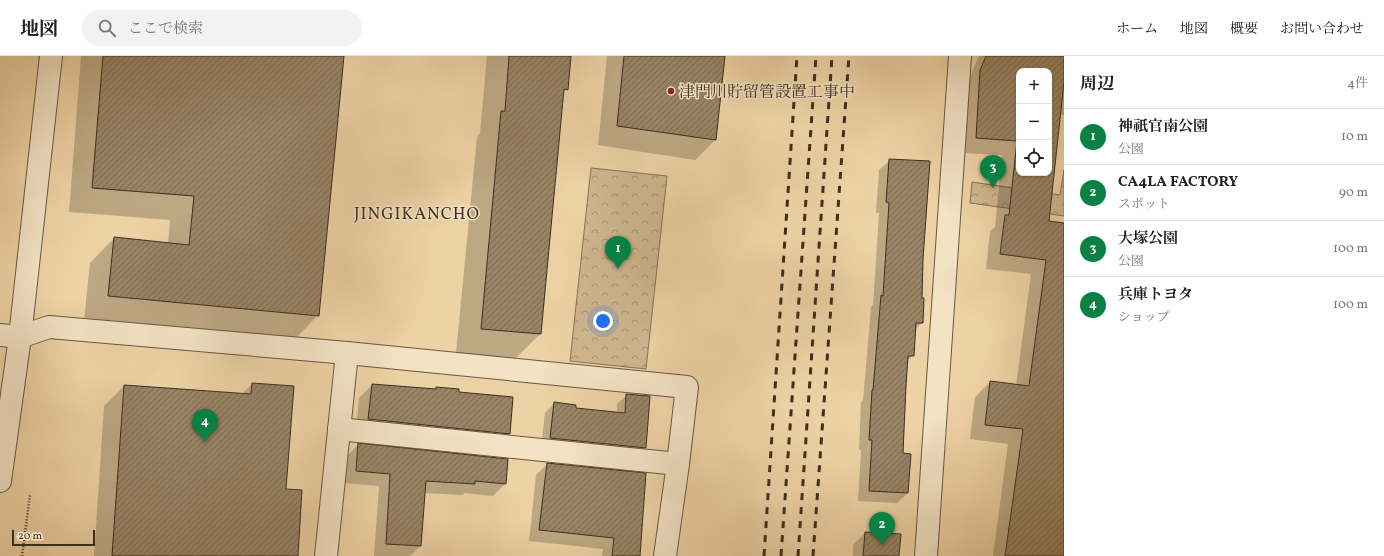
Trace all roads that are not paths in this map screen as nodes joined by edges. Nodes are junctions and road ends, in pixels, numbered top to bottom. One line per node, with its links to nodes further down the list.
1 (51, 56): 3 (street)
2 (960, 56): 10 (street)
3 (10, 336): 4 (street); 7 (street)
4 (347, 353): 5 (street); 6 (street)
5 (339, 429): 6 (street); 8 (street)
6 (678, 464): 9 (street)
7 (0, 481)
8 (326, 556)
9 (665, 556)
10 (926, 556)

